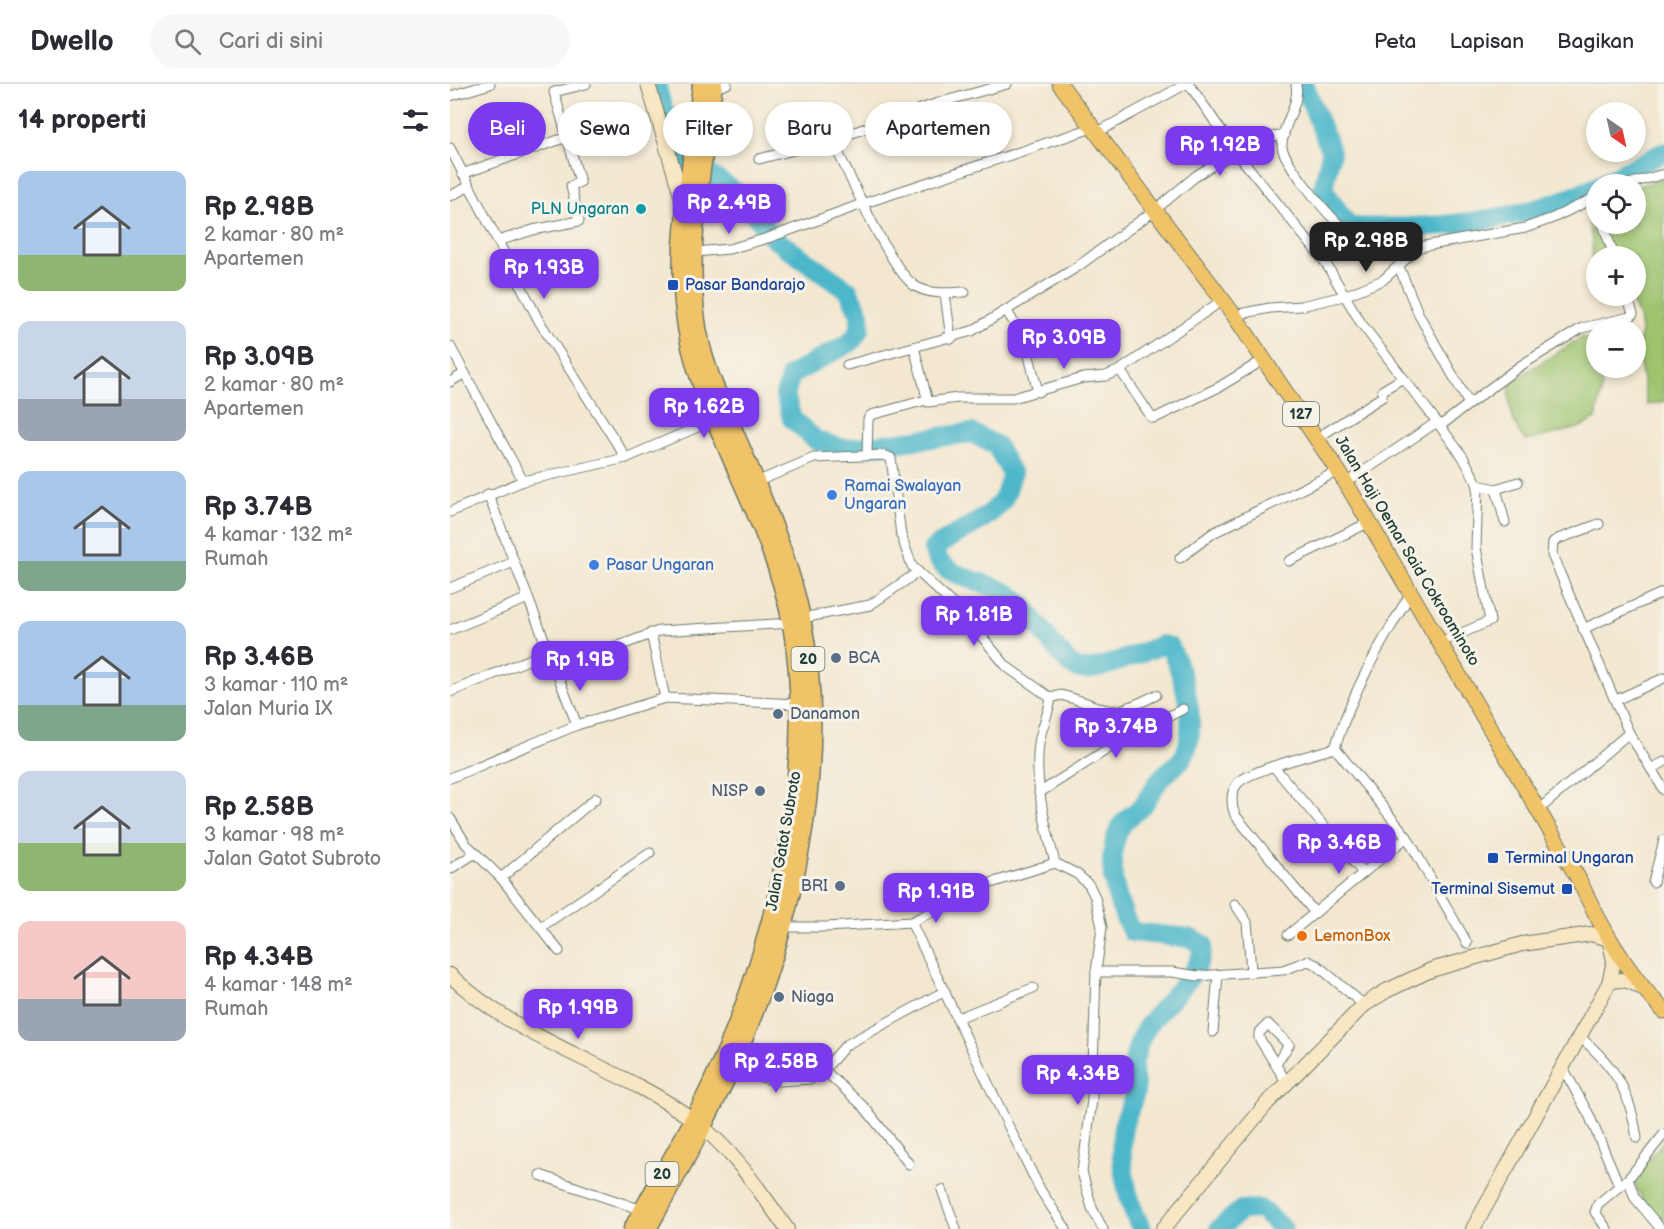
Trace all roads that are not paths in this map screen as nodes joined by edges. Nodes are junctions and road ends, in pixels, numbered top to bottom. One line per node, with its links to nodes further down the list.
1 (490, 84): 9 (street)
2 (586, 84): 11 (street)
3 (648, 84): 31 (main road)
4 (1007, 84): 13 (street)
5 (1060, 84): 12 (main road, Jalan Haji Oemar Said Cokroaminoto / 127)
6 (1187, 84): 12 (street); 17 (street)
7 (1296, 84): 14 (street)
8 (714, 85): 10 (highway, Jalan Gatot Subroto / 20)
9 (450, 96)
10 (710, 102)
11 (558, 106)
12 (1094, 130): 29 (street); 32 (main road, Jalan Haji Oemar Said Cokroaminoto / 127)
13 (853, 133)
14 (1284, 136): 17 (street); 34 (street)
15 (558, 140): 24 (street)
16 (450, 148): 24 (street)
17 (1236, 152): 32 (street); 39 (street)
18 (572, 156): 33 (street)
19 (695, 156): 31 (highway, Jalan Gatot Subroto / 20)
20 (701, 156): 35 (highway, Jalan Gatot Subroto / 20)
21 (771, 156): 23 (street)
22 (840, 156): 29 (street)
23 (759, 159)
24 (462, 174): 27 (street)
25 (1664, 174): 26 (street)
26 (1646, 179)
27 (468, 187): 28 (street); 33 (street)
28 (450, 196)
29 (865, 203): 35 (street); 38 (street)
30 (1586, 205): 34 (street)
31 (685, 207): 56 (highway, Jalan Gatot Subroto / 20)
32 (1155, 210): 40 (main road, Jalan Haji Oemar Said Cokroaminoto / 127); 42 (street)
33 (498, 242): 60 (street)
34 (1419, 247): 36 (street)
35 (695, 252): 63 (highway, Jalan Gatot Subroto / 20)
36 (1399, 267): 39 (street); 55 (street)
37 (965, 292): 38 (street)
38 (945, 294): 44 (street)
39 (1344, 296): 43 (street); 51 (street)
40 (1223, 300): 43 (main road, Jalan Haji Oemar Said Cokroaminoto / 127); 49 (street)
41 (1630, 306): 55 (street)
42 (1007, 311): 44 (street); 53 (street)
43 (1234, 315): 47 (main road, Jalan Haji Oemar Said Cokroaminoto / 127)
44 (951, 339): 46 (street)
45 (450, 346): 50 (street)
46 (914, 347): 48 (street); 54 (street)
47 (1264, 359): 49 (street); 58 (main road, Jalan Haji Oemar Said Cokroaminoto / 127)
48 (848, 365)
49 (1120, 370): 53 (street)
50 (465, 373): 52 (street); 62 (street)
51 (1403, 378): 57 (street); 58 (street)
52 (450, 382)
53 (1038, 392): 54 (street)
54 (926, 400): 59 (street)
55 (1469, 404): 57 (street)
56 (716, 419): 60 (street); 80 (highway, Jalan Gatot Subroto / 20)
57 (1438, 424): 61 (street); 65 (street)
58 (1317, 438): 61 (main road, Jalan Haji Oemar Said Cokroaminoto / 127)
59 (867, 455): 63 (street); 75 (street)
60 (626, 458): 62 (street)
61 (1342, 477): 69 (main road, Jalan Haji Oemar Said Cokroaminoto / 127); 72 (street)
62 (523, 481): 67 (street)
63 (756, 482): 80 (highway, Jalan Gatot Subroto / 20)
64 (1518, 483): 66 (street)
65 (1478, 485): 66 (street); 84 (street)
66 (1496, 489): 70 (street)
67 (488, 494): 68 (street); 74 (street)
68 (450, 512)
69 (1370, 522): 73 (street); 77 (main road, Jalan Haji Oemar Said Cokroaminoto / 127)
70 (1506, 522)
71 (1599, 524): 81 (street)
72 (1180, 558)
73 (1289, 561)
74 (514, 562): 76 (street); 79 (street)
75 (918, 572): 80 (street); 91 (street)
76 (450, 588)
77 (1412, 591): 84 (main road, Jalan Haji Oemar Said Cokroaminoto / 127); 97 (street)
78 (1664, 592): 81 (street)
79 (528, 598): 82 (street); 85 (street)
80 (796, 620): 83 (street); 93 (highway, Jalan Gatot Subroto / 20); 120 (highway, Jalan Gatot Subroto / 20)
81 (1583, 629): 92 (street)
82 (450, 630)
83 (651, 633): 86 (street); 90 (street)
84 (1442, 642): 105 (main road, Jalan Haji Oemar Said Cokroaminoto / 127)
85 (550, 651): 86 (street); 88 (street)
86 (557, 669): 95 (street)
87 (1664, 678): 92 (street)
88 (450, 692)
89 (1156, 695): 91 (street)
90 (665, 698): 93 (street); 95 (street)
91 (1051, 698): 103 (street)
92 (1616, 700): 96 (street)
93 (799, 704): 143 (highway, Jalan Gatot Subroto / 20)
94 (1183, 708): 103 (street)
95 (577, 725): 101 (street)
96 (1629, 733): 100 (street); 105 (street)
97 (1335, 748): 99 (street); 107 (street)
98 (1664, 762): 100 (street)
99 (1274, 767): 113 (street); 117 (street)
100 (1651, 769): 102 (street)
101 (450, 778)
102 (1664, 790)
103 (1039, 793): 111 (street)
104 (596, 798): 114 (street)
105 (1537, 811): 122 (main road, Jalan Haji Oemar Said Cokroaminoto / 127)
106 (450, 818): 110 (street)
107 (1407, 837): 113 (street); 123 (street)
108 (1664, 840): 115 (street)
109 (650, 853): 119 (street)
110 (474, 854): 112 (street); 114 (street)
111 (1055, 863): 118 (street); 126 (street)
112 (450, 869)
113 (1363, 873): 117 (street)
114 (501, 878): 119 (street)
115 (1653, 882)
116 (1235, 904): 125 (street)
117 (1315, 913): 121 (street)
118 (911, 922): 120 (street); 132 (street)
119 (541, 927): 124 (street)
120 (783, 927): 141 (highway, Jalan Gatot Subroto / 20)
121 (1288, 935)
122 (1609, 939): 129 (main road); 131 (main road, 127); 133 (main road)
123 (1467, 943)
124 (559, 951)
125 (1251, 970): 127 (street); 133 (street)
126 (1096, 972): 127 (street); 157 (street)
127 (1218, 975): 136 (street)
128 (452, 982): 143 (main road)
129 (1609, 983): 131 (main road); 137 (main road)
130 (1034, 988): 135 (street)
131 (1642, 988): 134 (main road, 127)
132 (945, 992): 135 (street); 140 (street)
133 (1364, 1005): 142 (main road)
134 (1662, 1011)
135 (958, 1018): 156 (street)
136 (1214, 1032)
137 (1580, 1037): 139 (main road); 145 (street)
138 (1276, 1064): 142 (street)
139 (1562, 1066): 149 (street); 159 (main road)
140 (824, 1070): 141 (street); 146 (street)
141 (730, 1071): 143 (highway, Jalan Gatot Subroto / 20)
142 (1287, 1083): 158 (main road)
143 (698, 1123): 151 (highway, Jalan Gatot Subroto / 20); 153 (highway, Jalan Gatot Subroto / 20); 154 (main road)
144 (1664, 1134): 148 (street)
145 (1637, 1138)
146 (909, 1164)
147 (540, 1175): 151 (street)
148 (1628, 1179): 149 (street); 161 (street)
149 (1619, 1185): 160 (street)
150 (942, 1190): 155 (street)
151 (642, 1209): 152 (highway, Jalan Gatot Subroto / 20)
152 (632, 1229)
153 (648, 1229)
154 (788, 1229)
155 (956, 1229)
156 (1066, 1229)
157 (1103, 1229)
158 (1163, 1229)
159 (1473, 1229)
160 (1607, 1229)
161 (1660, 1229)

